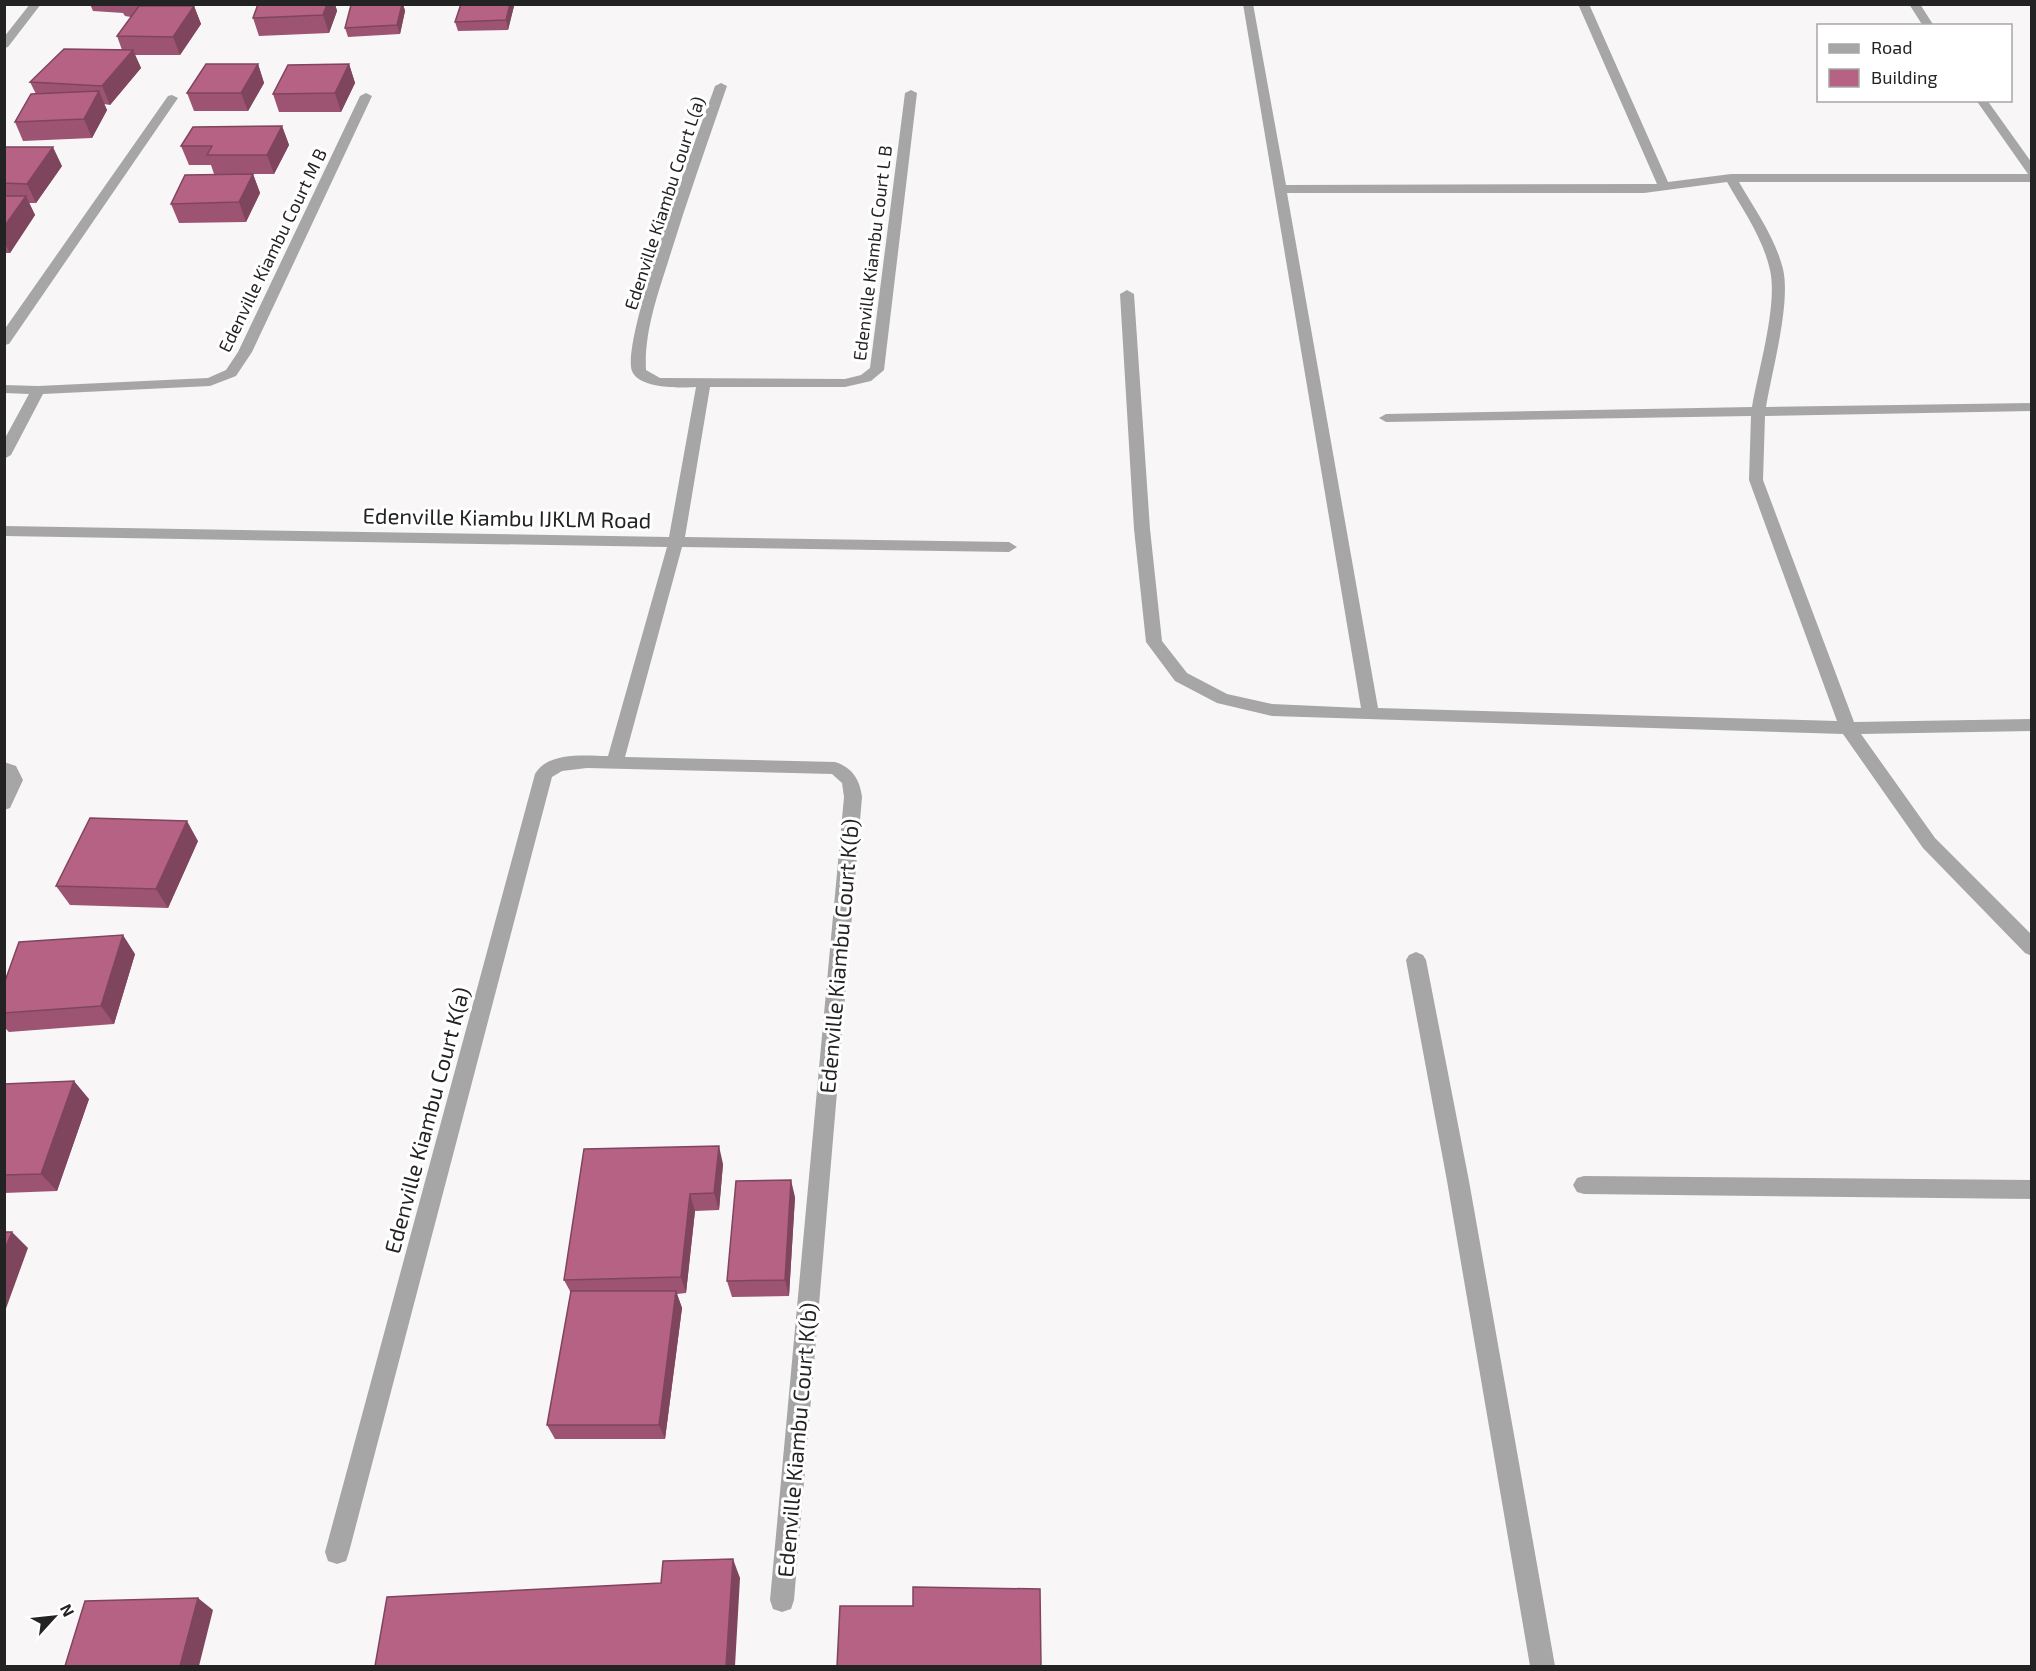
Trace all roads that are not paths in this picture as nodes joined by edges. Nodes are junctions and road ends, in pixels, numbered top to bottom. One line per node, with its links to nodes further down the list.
1 (36, 4): 6 (street)
2 (1248, 4): 16 (street)
3 (1582, 4): 15 (street)
4 (1914, 4): 5 (street)
5 (1928, 24)
6 (4, 45)
7 (721, 87): 19 (street, Edenville Kiambu Court L(a))
8 (910, 93): 19 (street, Edenville Kiambu Court L B)
9 (366, 96): 21 (street, Edenville Kiambu Court M B)
10 (172, 98): 18 (street)
11 (1982, 102): 12 (street)
12 (2031, 172)
13 (2031, 177): 14 (street)
14 (1731, 178): 15 (street); 23 (street)
15 (1664, 186): 16 (street)
16 (1282, 189): 29 (street)
17 (1127, 294): 29 (street)
18 (4, 341)
19 (704, 383): 27 (street)
20 (4, 389): 21 (street, Edenville Kiambu Court M B)
21 (38, 390): 25 (street)
22 (2031, 407): 23 (street)
23 (1758, 411): 24 (street); 31 (street)
24 (1386, 417)
25 (4, 455)
26 (4, 531): 27 (street, Edenville Kiambu IJKLM Road)
27 (676, 542): 28 (street, Edenville Kiambu IJKLM Road); 32 (street)
28 (1009, 547)
29 (1371, 714): 31 (street)
30 (2031, 725): 31 (street)
31 (1848, 728): 35 (street)
32 (615, 763): 39 (street, Edenville Kiambu Court K(a)); 40 (street, Edenville Kiambu Court K(b))
33 (4, 768): 34 (street)
34 (4, 803)
35 (2031, 948)
36 (1416, 960): 41 (street)
37 (1584, 1185): 38 (street)
38 (2031, 1190)
39 (337, 1552)
40 (782, 1600)
41 (1543, 1666)

